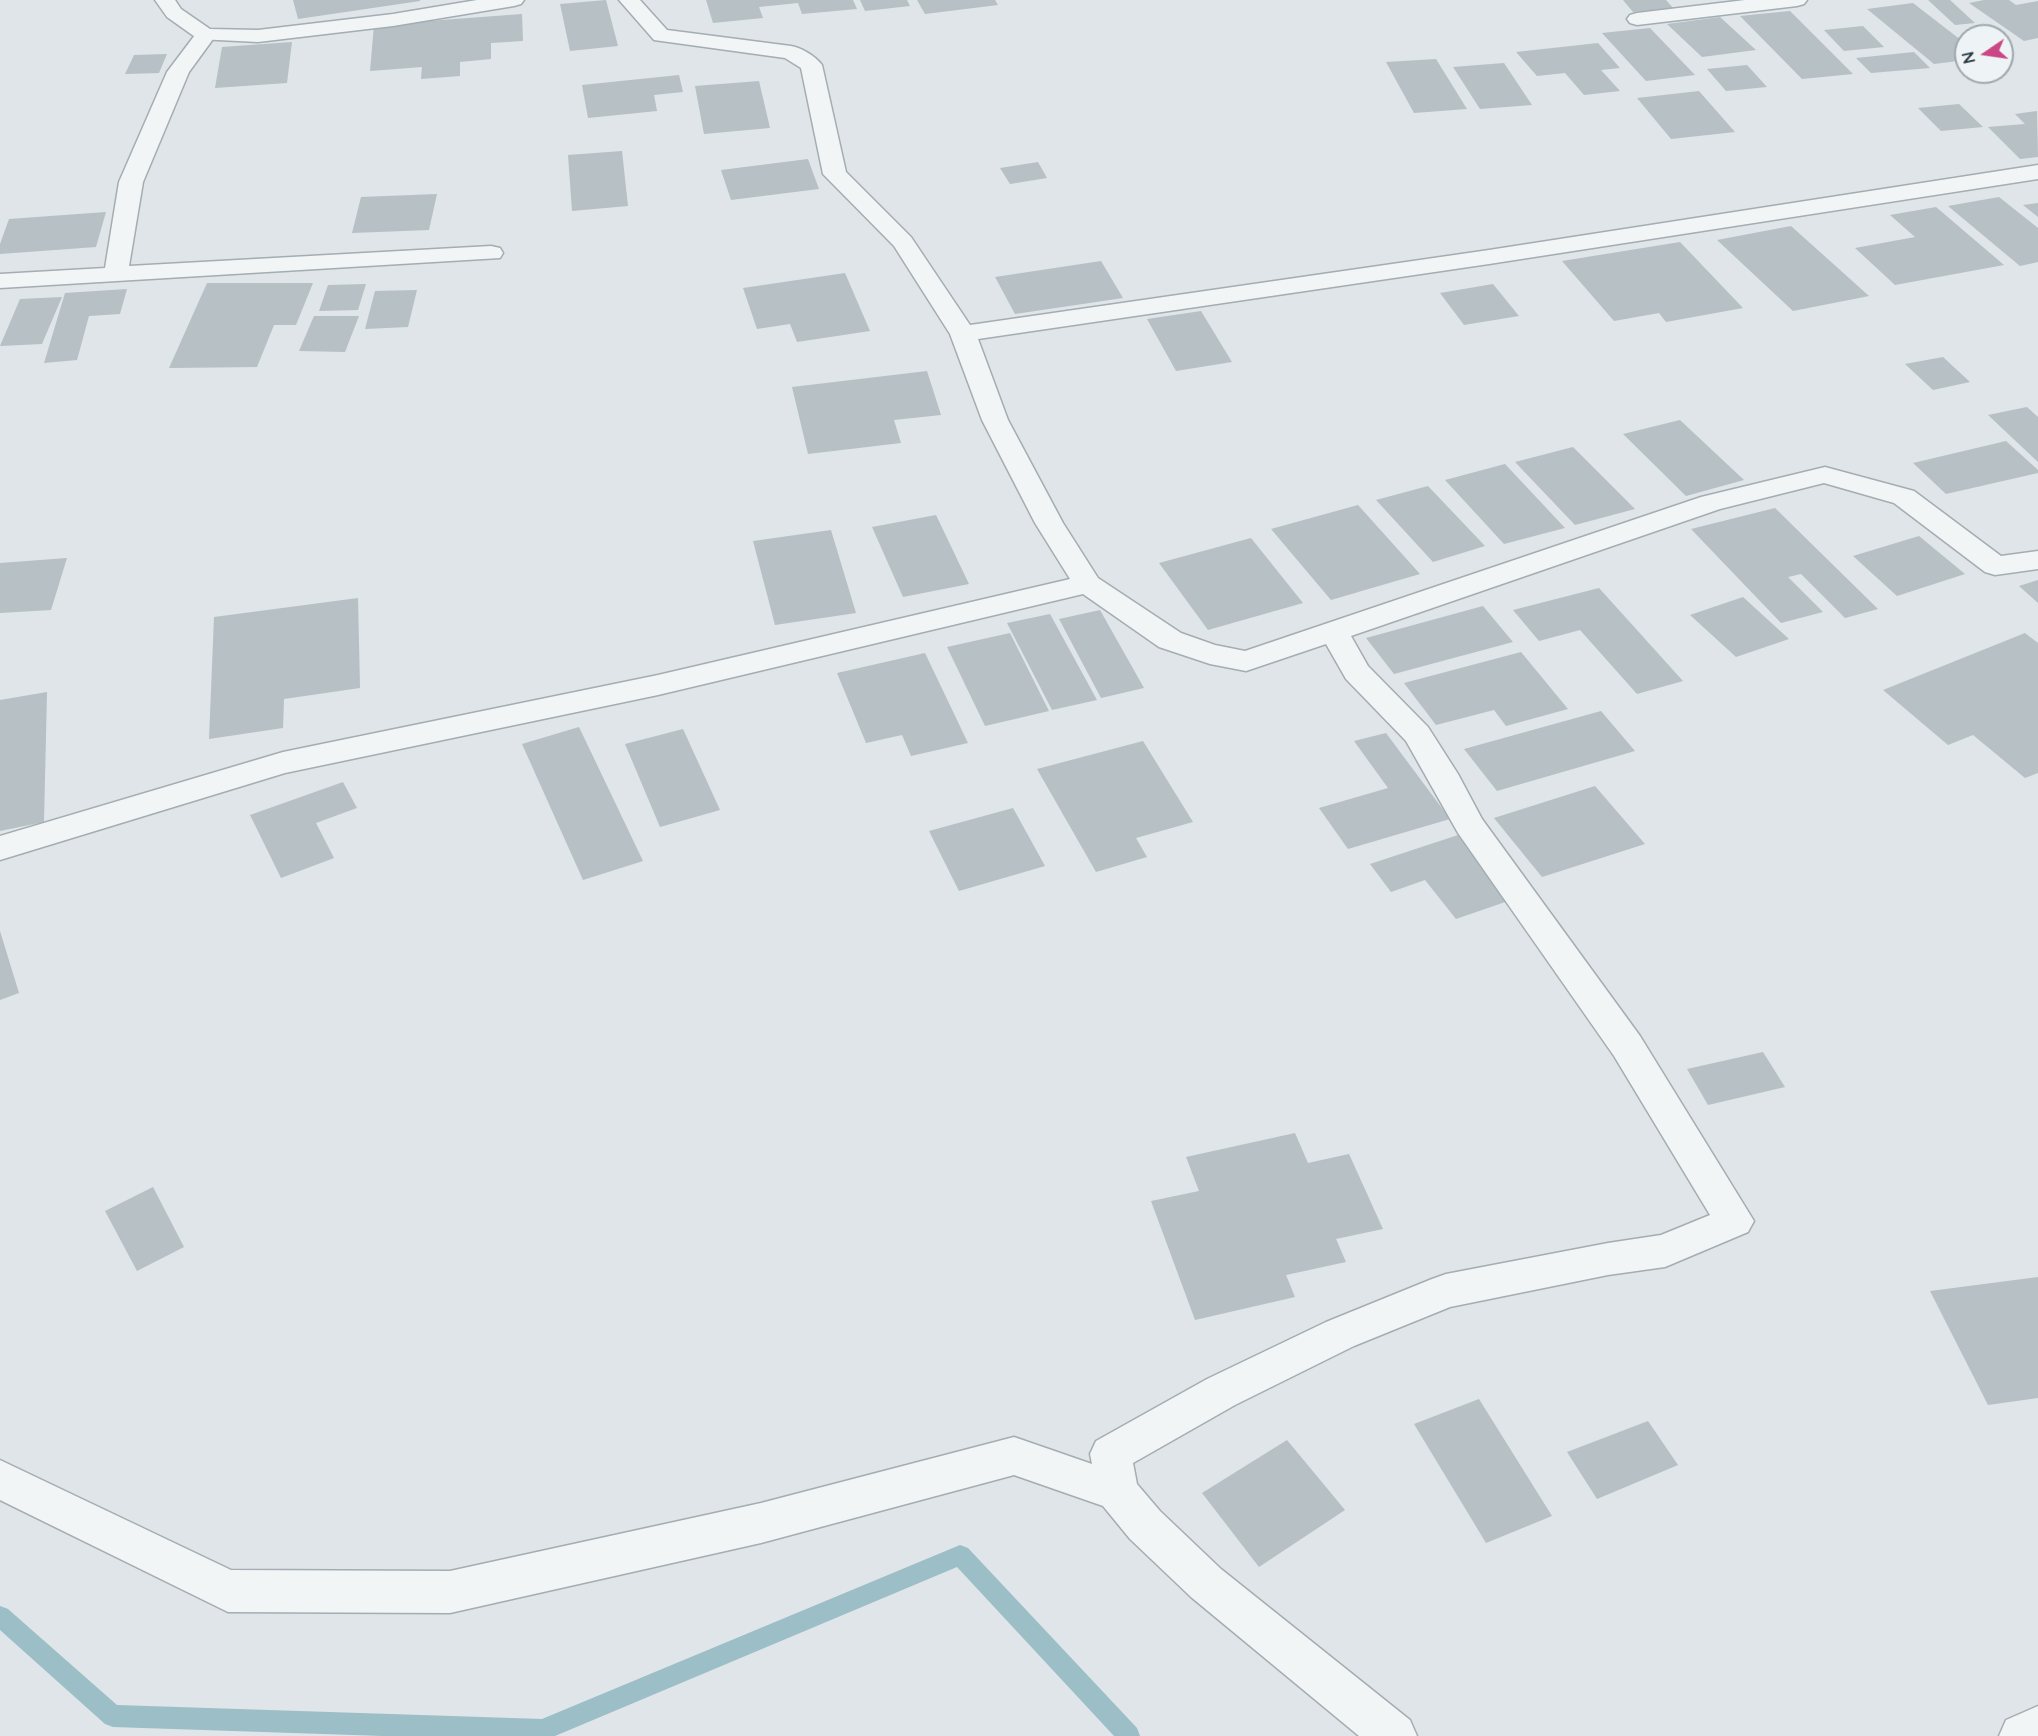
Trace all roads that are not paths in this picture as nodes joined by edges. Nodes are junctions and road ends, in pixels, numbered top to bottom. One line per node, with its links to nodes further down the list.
1 (165, 0): 6 (street)
2 (514, 0): 6 (street)
3 (629, 0): 11 (street)
4 (1797, 0): 5 (street)
5 (1637, 19)
6 (205, 35): 9 (street)
7 (2038, 172): 11 (street)
8 (490, 253): 9 (street)
9 (116, 274): 10 (street)
10 (0, 280)
11 (963, 334): 13 (street)
12 (2038, 560): 14 (street)
13 (1088, 584): 14 (street); 15 (street)
14 (1334, 632): 17 (street)
15 (0, 848)
16 (0, 1479): 17 (street)
17 (1118, 1492): 19 (street)
18 (2038, 1728): 20 (street)
19 (1394, 1736)
20 (2022, 1736)

